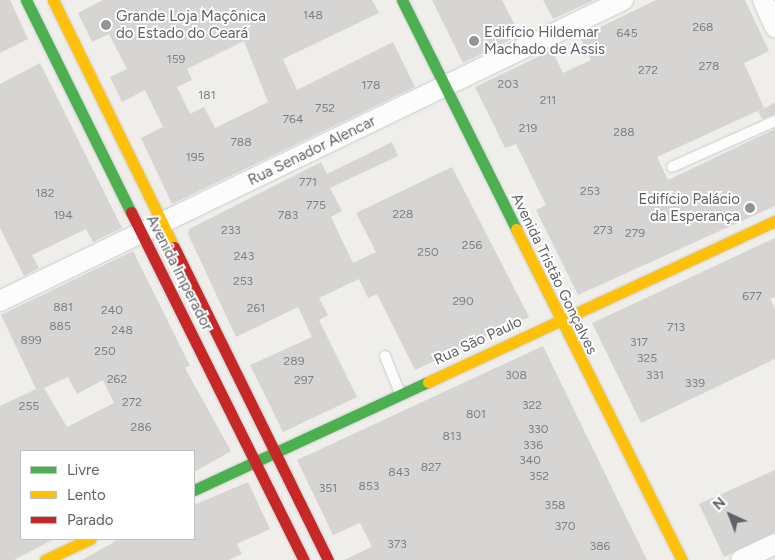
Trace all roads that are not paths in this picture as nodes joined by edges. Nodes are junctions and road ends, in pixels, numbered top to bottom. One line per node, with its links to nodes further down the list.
1 (26, 0): 12 (main road, Avenida Imperador)
2 (53, 0): 11 (main road, Avenida Imperador)
3 (402, 0): 7 (main road, Avenida Tristão Gonçalves)
4 (624, 0): 7 (street, Rua Senador Alencar)
5 (763, 0): 6 (street)
6 (775, 27)
7 (445, 86): 11 (street, Rua Senador Alencar); 14 (main road, Avenida Tristão Gonçalves)
8 (775, 121): 9 (lane)
9 (672, 167)
10 (775, 221): 14 (main road, Rua São Paulo)
11 (162, 224): 12 (street, Rua Senador Alencar); 17 (main road, Avenida Imperador)
12 (142, 233): 13 (street, Rua Senador Alencar); 18 (main road, Avenida Imperador)
13 (0, 301)
14 (559, 319): 16 (main road, Rua São Paulo); 25 (main road, Avenida Tristão Gonçalves)
15 (385, 356): 16 (lane)
16 (401, 394): 17 (main road, Rua São Paulo)
17 (274, 452): 18 (main road, Rua São Paulo); 24 (main road, Avenida Imperador)
18 (255, 461): 19 (main road, Rua São Paulo); 23 (main road, Avenida Imperador)
19 (195, 490)
20 (88, 540): 22 (main road)
21 (775, 544): 26 (street)
22 (45, 560)
23 (304, 560)
24 (328, 560)
25 (682, 560)
26 (741, 560)

